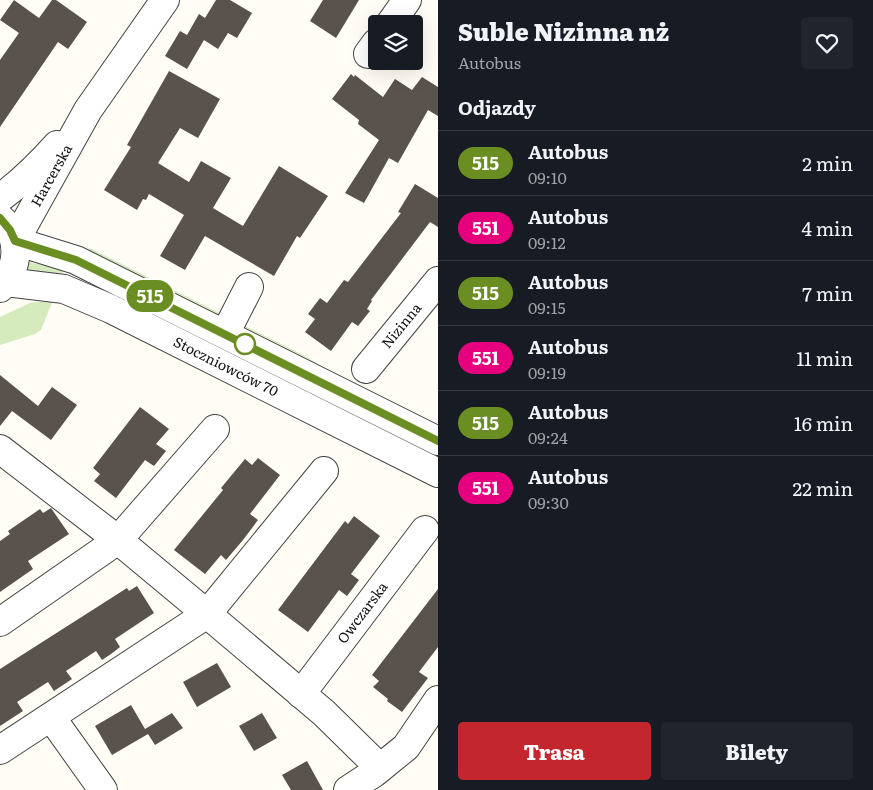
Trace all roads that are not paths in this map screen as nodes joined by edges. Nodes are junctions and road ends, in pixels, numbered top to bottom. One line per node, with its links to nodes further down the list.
1 (165, 0): 4 (street, Harcerska)
2 (407, 0): 3 (street)
3 (396, 15)
4 (88, 110): 5 (street, Harcerska); 6 (street, Harcerska)
5 (46, 186): 8 (street, Harcerska); 9 (street)
6 (0, 198)
7 (0, 218): 8 (street)
8 (15, 241): 9 (street); 11 (street)
9 (76, 260): 13 (street)
10 (438, 281): 14 (street, Nizinna)
11 (3, 285): 19 (street, Stoczniowców 70)
12 (249, 288): 13 (street)
13 (226, 334): 16 (street)
14 (366, 369)
15 (214, 429): 21 (street)
16 (438, 441)
17 (0, 449): 21 (street)
18 (324, 470): 22 (street)
19 (438, 473)
20 (424, 530): 24 (street, Owczarska)
21 (118, 540): 22 (street); 23 (street)
22 (207, 614): 24 (street); 26 (street)
23 (0, 622)
24 (301, 694): 28 (street)
25 (438, 700): 28 (street)
26 (51, 717): 27 (street); 29 (street)
27 (0, 750)
28 (380, 768): 30 (street)
29 (103, 790)
30 (348, 790)

